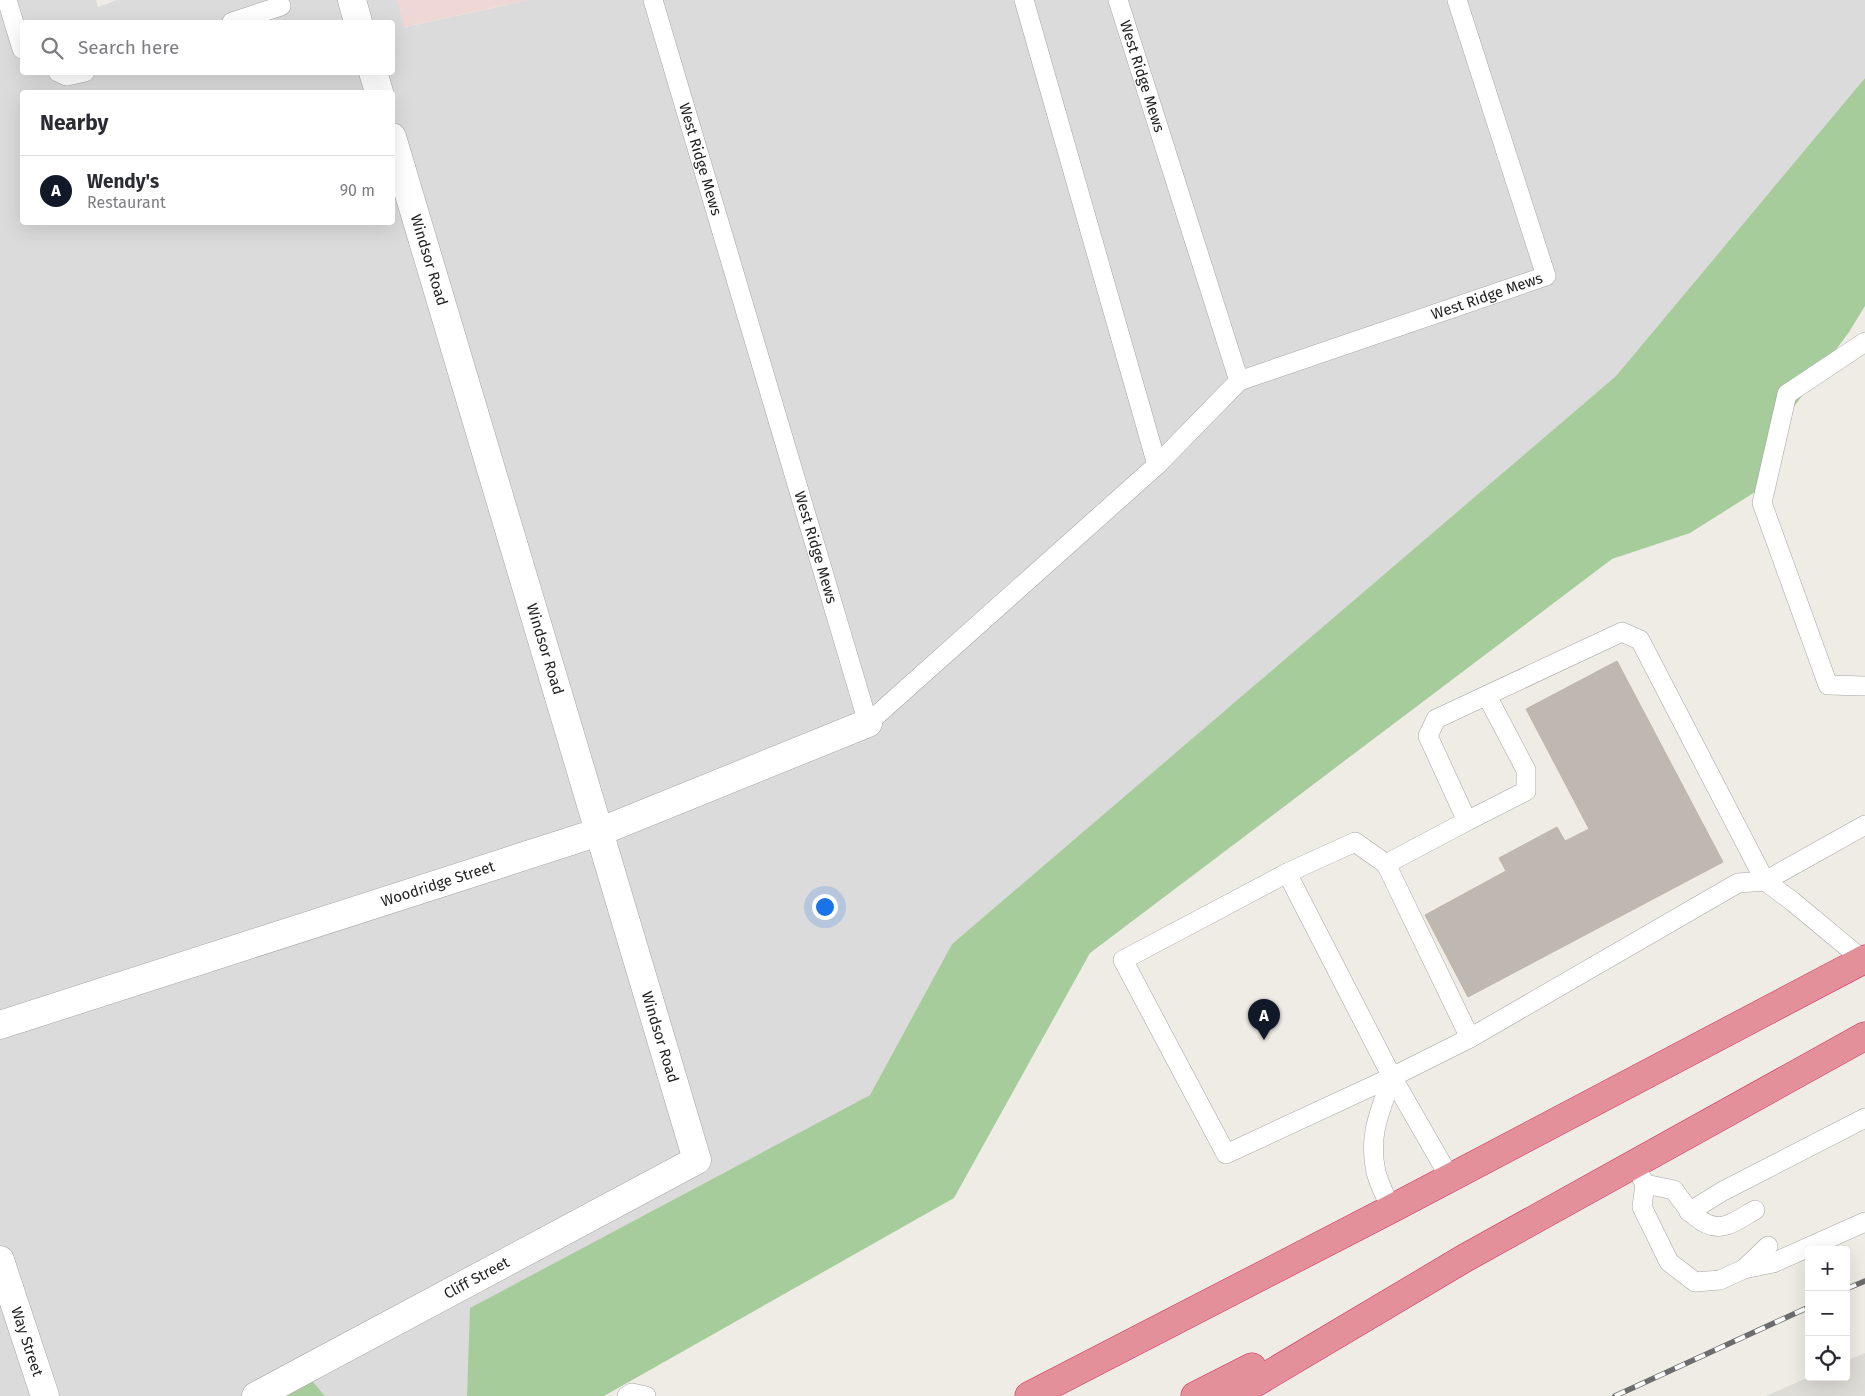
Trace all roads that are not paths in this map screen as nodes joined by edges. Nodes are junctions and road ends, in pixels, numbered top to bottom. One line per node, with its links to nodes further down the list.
1 (7, 0): 10 (lane)
2 (352, 0): 9 (street)
3 (653, 0): 19 (lane, West Ridge Mews)
4 (1024, 0): 16 (lane)
5 (1118, 0): 15 (lane, West Ridge Mews)
6 (1457, 0): 15 (lane, West Ridge Mews)
7 (281, 6): 8 (lane)
8 (238, 20)
9 (357, 20)
10 (20, 42)
11 (374, 75): 12 (street)
12 (378, 90)
13 (395, 147): 22 (street, Windsor Road)
14 (1865, 342): 17 (lane)
15 (1239, 380): 16 (lane, West Ridge Mews)
16 (1157, 465): 19 (lane, West Ridge Mews)
17 (1865, 686)
18 (1487, 696): 20 (lane); 20 (lane); 25 (lane)
19 (868, 723): 22 (street, Woodridge Street)
20 (1468, 821): 23 (lane)
21 (1865, 825): 25 (lane)
22 (599, 832): 27 (street, Woodridge Street); 32 (street, Windsor Road)
23 (1386, 864): 24 (lane); 29 (lane)
24 (1287, 873): 30 (lane); 30 (lane)
25 (1765, 881): 26 (lane); 29 (lane)
26 (1864, 960): 34 (highway)
27 (0, 1025)
28 (1865, 1036): 33 (highway)
29 (1470, 1038): 30 (lane)
30 (1392, 1077): 34 (lane); 35 (lane)
31 (1865, 1118): 37 (lane)
32 (697, 1160): 44 (street, Cliff Street)
33 (1640, 1174): 37 (lane); 40 (highway); 42 (lane)
34 (1450, 1178): 35 (highway)
35 (1391, 1209): 47 (highway)
36 (1755, 1210): 37 (lane)
37 (1689, 1212)
38 (1865, 1222): 42 (lane)
39 (1768, 1246): 42 (lane)
40 (1465, 1258): 48 (highway); 49 (highway)
41 (0, 1260): 43 (street, Way Street)
42 (1744, 1269)
43 (45, 1396)
44 (256, 1396)
45 (627, 1396): 46 (lane)
46 (646, 1396)
47 (1029, 1396)
48 (1195, 1396)
49 (1233, 1396)

